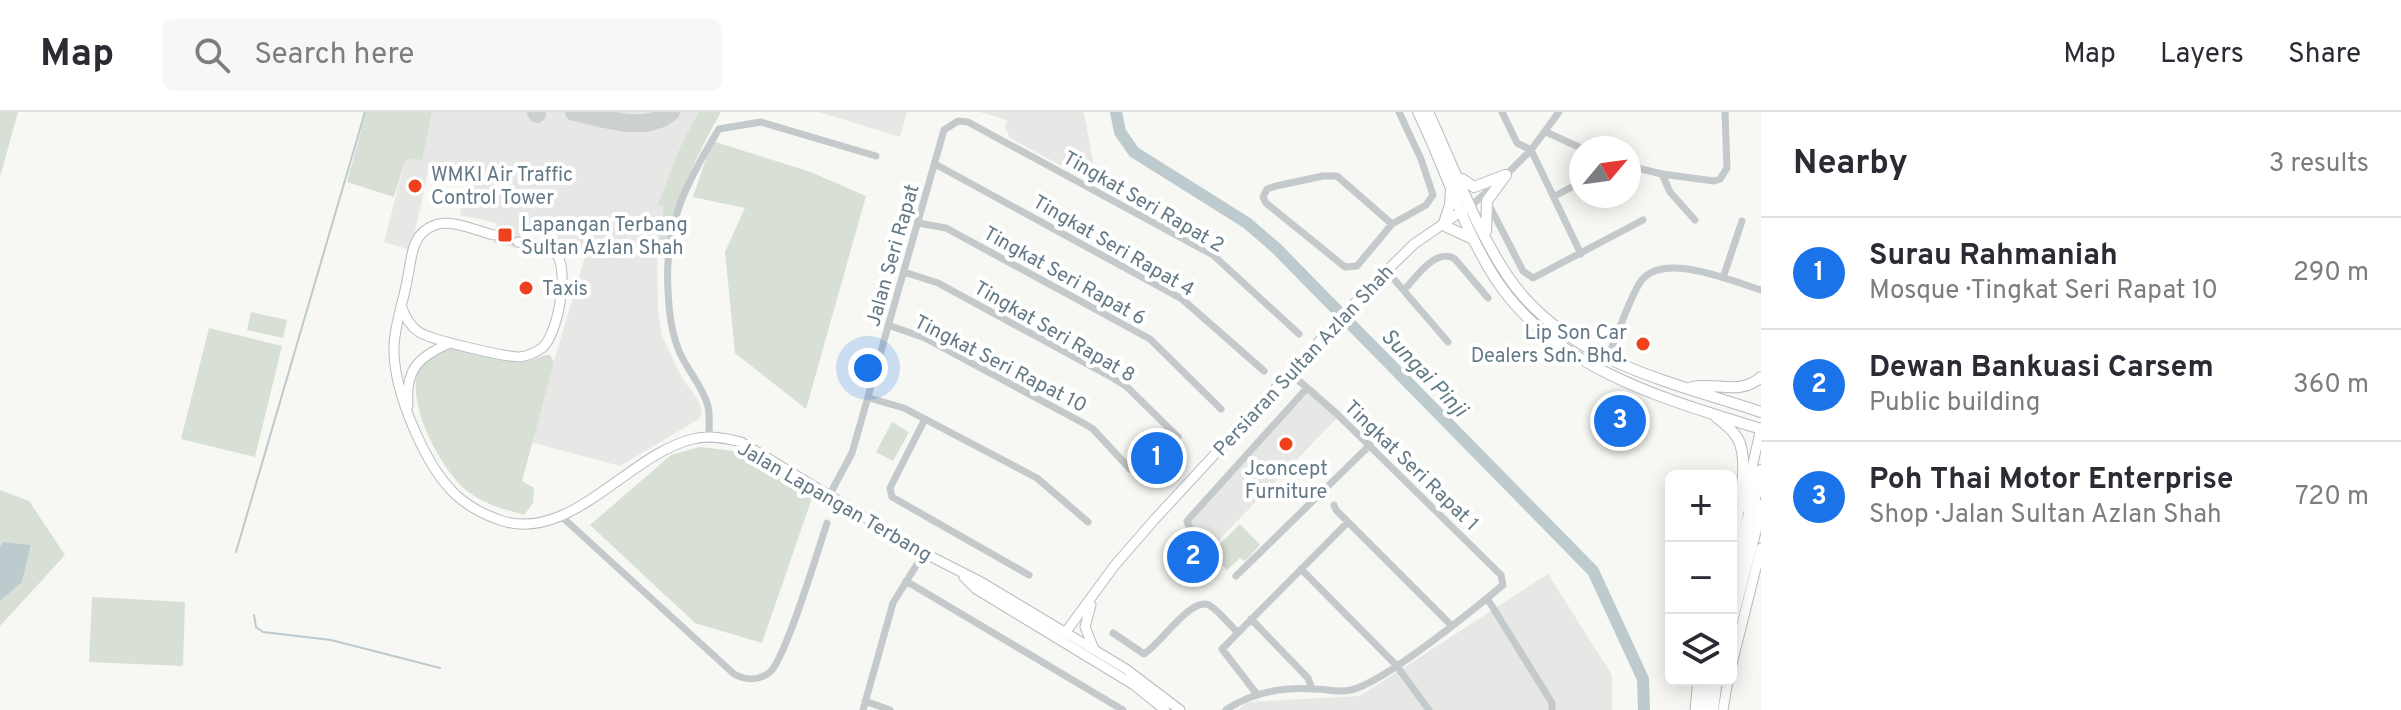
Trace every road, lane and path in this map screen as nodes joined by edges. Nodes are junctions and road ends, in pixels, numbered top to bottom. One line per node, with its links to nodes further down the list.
1 (1399, 112): 26 (street)
2 (1418, 112): 17 (main road)
3 (1428, 112): 14 (main road)
4 (1502, 112): 10 (street)
5 (1559, 112): 8 (street)
6 (1725, 112): 15 (street)
7 (958, 121): 12 (street, Jalan Seri Rapat); 41 (street, Tingkat Seri Rapat 2)
8 (1546, 132): 9 (street); 10 (street)
9 (1569, 143)
10 (1531, 150): 16 (street); 19 (street)
11 (876, 156): 57 (street)
12 (935, 164): 25 (street, Jalan Seri Rapat); 45 (street, Tingkat Seri Rapat 4)
13 (1641, 169): 15 (street)
14 (1456, 171): 16 (main road); 21 (main road)
15 (1662, 174): 23 (street)
16 (1506, 175): 20 (main road); 21 (street)
17 (1451, 187): 21 (main road); 27 (main road)
18 (1569, 188): 19 (street)
19 (1555, 196): 32 (street)
20 (1487, 201): 28 (main road); 32 (street)
21 (1466, 211): 27 (street, Persiaran Sultan Azlan Shah); 28 (main road); 30 (main road)
22 (1643, 220): 32 (street)
23 (1695, 220)
24 (1742, 221): 35 (street)
25 (918, 223): 33 (street, Jalan Seri Rapat); 51 (street, Tingkat Seri Rapat 6)
26 (1392, 224): 26 (street)
27 (1446, 225): 30 (main road); 34 (street, Persiaran Sultan Azlan Shah)
28 (1486, 237): 44 (main road)
29 (494, 239): 39 (street, Jalan Lapangan Terbang)
30 (1474, 240): 53 (main road)
31 (521, 244): 43 (street)
32 (1581, 254)
33 (904, 272): 40 (street, Jalan Seri Rapat); 58 (street, Tingkat Seri Rapat 8)
34 (1388, 272): 36 (street); 46 (street, Persiaran Sultan Azlan Shah)
35 (1723, 278): 37 (street); 44 (street)
36 (1404, 290): 38 (street); 42 (street)
37 (1761, 290)
38 (1488, 298)
39 (402, 308): 43 (street); 54 (street, Jalan Lapangan Terbang)
40 (888, 325): 50 (street, Jalan Seri Rapat); 60 (street, Tingkat Seri Rapat 10)
41 (1299, 334)
42 (1448, 342)
43 (450, 343): 54 (street)
44 (1607, 359): 49 (main road)
45 (1264, 371)
46 (1292, 375): 48 (street, Tingkat Seri Rapat 1); 82 (street, Persiaran Sultan Azlan Shah); 84 (street, Persiaran Sultan Azlan Shah)
47 (1761, 377): 49 (main road)
48 (1307, 388): 59 (street, Tingkat Seri Rapat 1); 71 (street)
49 (1690, 388): 52 (main road)
50 (869, 398): 55 (street); 62 (street, Jalan Seri Rapat)
51 (1221, 409)
52 (1761, 412)
53 (1712, 414): 56 (main road); 69 (main road)
54 (409, 416): 65 (street, Jalan Lapangan Terbang)
55 (925, 419): 66 (street); 77 (street)
56 (1761, 429): 61 (street)
57 (709, 437): 62 (street, Jalan Lapangan Terbang); 65 (street, Jalan Lapangan Terbang)
58 (1178, 437)
59 (1370, 445): 78 (street); 80 (street, Tingkat Seri Rapat 1)
60 (1130, 469)
61 (1757, 473): 70 (street); 74 (highway)
62 (830, 494): 73 (street, Jalan Lapangan Terbang)
63 (1334, 505): 67 (street)
64 (1761, 506): 83 (highway)
65 (561, 516): 68 (street)
66 (1088, 522)
67 (1348, 522): 75 (street); 87 (street)
68 (827, 523)
69 (1733, 542)
70 (1734, 542)
71 (1211, 547)
72 (1761, 548): 91 (street)
73 (924, 553): 76 (street, Jalan Lapangan Terbang); 79 (street)
74 (1737, 561)
75 (1301, 569): 85 (street); 93 (street)
76 (959, 572): 81 (street, Jalan Lapangan Terbang); 86 (street, Jalan Lapangan Terbang)
77 (1029, 575)
78 (1236, 576)
79 (906, 581): 101 (street); 104 (street)
80 (1487, 598): 87 (street); 109 (street)
81 (1000, 604): 90 (street); 94 (street, Jalan Lapangan Terbang)
82 (1091, 605): 90 (street, Persiaran Sultan Azlan Shah); 92 (street)
83 (1733, 614)
84 (1079, 615): 86 (street); 90 (street, Persiaran Sultan Azlan Shah)
85 (1251, 619): 88 (street); 99 (street)
86 (1044, 620): 90 (street, Jalan Lapangan Terbang)
87 (1451, 625): 93 (street)
88 (1237, 632): 89 (street); 100 (street)
89 (1113, 633)
90 (1067, 635): 92 (street, Jalan Lapangan Terbang); 94 (street)
91 (1737, 644)
92 (1094, 650): 106 (street, Jalan Lapangan Terbang)
93 (1396, 665): 99 (street); 108 (street)
94 (1111, 672): 105 (street, Jalan Lapangan Terbang)
95 (1707, 686): 110 (street)
96 (1708, 686): 111 (highway)
97 (1709, 686): 112 (highway)
98 (1727, 686): 113 (street)
99 (1312, 689): 100 (street)
100 (1256, 693): 107 (street)
101 (865, 701): 102 (street); 103 (street)
102 (863, 710)
103 (890, 710)
104 (1123, 710)
105 (1165, 710)
106 (1180, 710)
107 (1226, 710)
108 (1429, 710)
109 (1552, 710)
110 (1695, 710)
111 (1704, 710)
112 (1712, 710)
113 (1723, 710)

